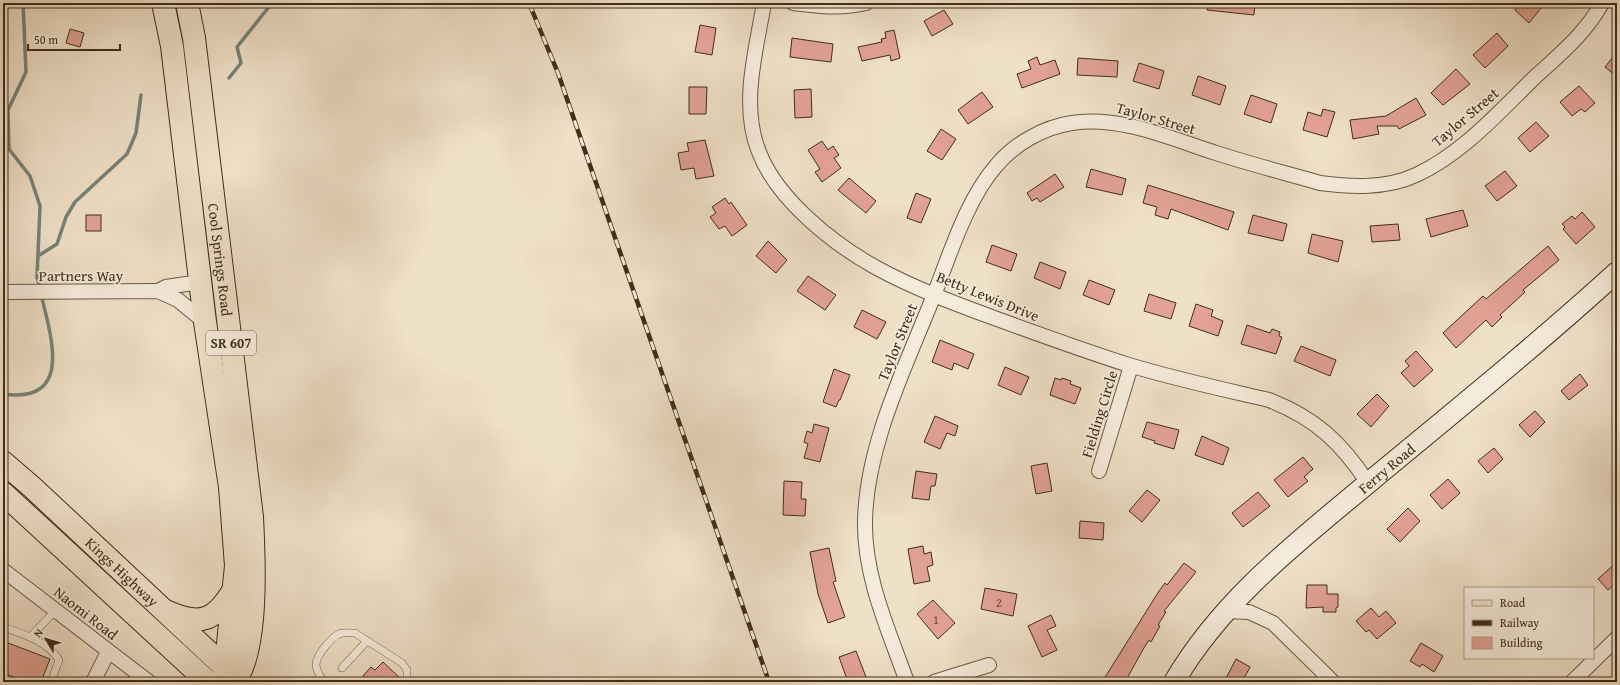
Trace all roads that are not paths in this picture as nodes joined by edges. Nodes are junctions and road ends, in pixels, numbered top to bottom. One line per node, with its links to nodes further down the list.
1 (163, 3): 8 (main road, Cool Springs Road / SR 607)
2 (187, 3): 13 (main road, Cool Springs Road / SR 607)
3 (764, 3): 11 (street, Betty Lewis Drive)
4 (793, 3): 5 (street)
5 (866, 3)
6 (1602, 3): 11 (street, Taylor Street)
7 (1617, 272): 17 (main road, Ferry Road)
8 (200, 282): 9 (street, Partners Way); 12 (main road, Cool Springs Road / SR 607); 13 (main road)
9 (158, 291): 10 (street, Partners Way); 12 (street, Partners Way)
10 (4, 292)
11 (935, 294): 14 (street, Betty Lewis Drive); 38 (street, Taylor Street)
12 (205, 322): 20 (main road, Cool Springs Road / SR 607)
13 (231, 349): 31 (main road, Cool Springs Road / SR 607)
14 (1131, 366): 16 (street, Fielding Circle); 17 (street, Betty Lewis Drive)
15 (3, 462): 21 (main road, Kings Highway)
16 (1099, 471)
17 (1368, 483): 23 (main road, Ferry Road)
18 (3, 493): 35 (main road, Kings Highway)
19 (3, 570): 22 (street, Naomi Road)
20 (233, 591): 21 (main road); 31 (main road, Cool Springs Road / SR 607)
21 (164, 610): 31 (main road, Kings Highway)
22 (55, 611): 25 (lane); 28 (street, Naomi Road)
23 (1224, 611): 40 (main road, Ferry Road); 41 (street)
24 (3, 627): 25 (lane)
25 (31, 636): 32 (lane)
26 (1617, 638): 42 (street)
27 (367, 641): 30 (lane); 36 (lane); 37 (lane)
28 (108, 652): 33 (street); 34 (street, Naomi Road)
29 (989, 665): 39 (street)
30 (342, 668)
31 (232, 679)
32 (51, 682)
33 (92, 682)
34 (149, 682)
35 (208, 682)
36 (324, 682)
37 (407, 682)
38 (907, 682)
39 (934, 682)
40 (1174, 682)
41 (1333, 682)
42 (1572, 682)

